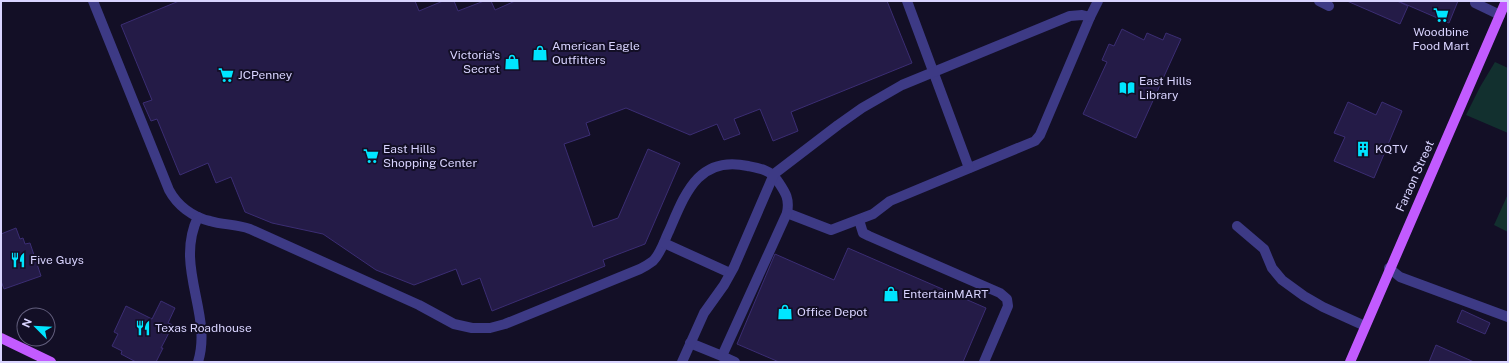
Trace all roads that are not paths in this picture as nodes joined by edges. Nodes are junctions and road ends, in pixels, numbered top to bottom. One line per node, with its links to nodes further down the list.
1 (93, 1): 14 (lane)
2 (907, 1): 10 (lane)
3 (1098, 1): 9 (lane)
4 (1319, 1): 7 (lane)
5 (1506, 1): 8 (main road, Faraon Street)
6 (1473, 2): 8 (lane)
7 (1329, 6)
8 (1500, 15): 18 (main road, Faraon Street)
9 (1090, 17): 10 (lane); 11 (lane)
10 (934, 72): 11 (lane); 12 (lane)
11 (969, 168): 15 (lane)
12 (774, 174): 13 (lane); 17 (lane); 19 (lane)
13 (786, 213): 15 (lane); 24 (lane)
14 (198, 217): 17 (lane); 25 (lane)
15 (859, 220): 28 (lane)
16 (1237, 226): 21 (lane)
17 (664, 243): 19 (lane)
18 (1389, 268): 20 (lane); 21 (main road, Faraon Street)
19 (730, 273): 23 (lane)
20 (1508, 317)
21 (1365, 326): 29 (main road, Faraon Street)
22 (1, 338): 26 (main road)
23 (690, 343): 24 (lane); 27 (lane)
24 (728, 360)
25 (201, 361)
26 (51, 362)
27 (682, 362)
28 (984, 362)
29 (1350, 362)

